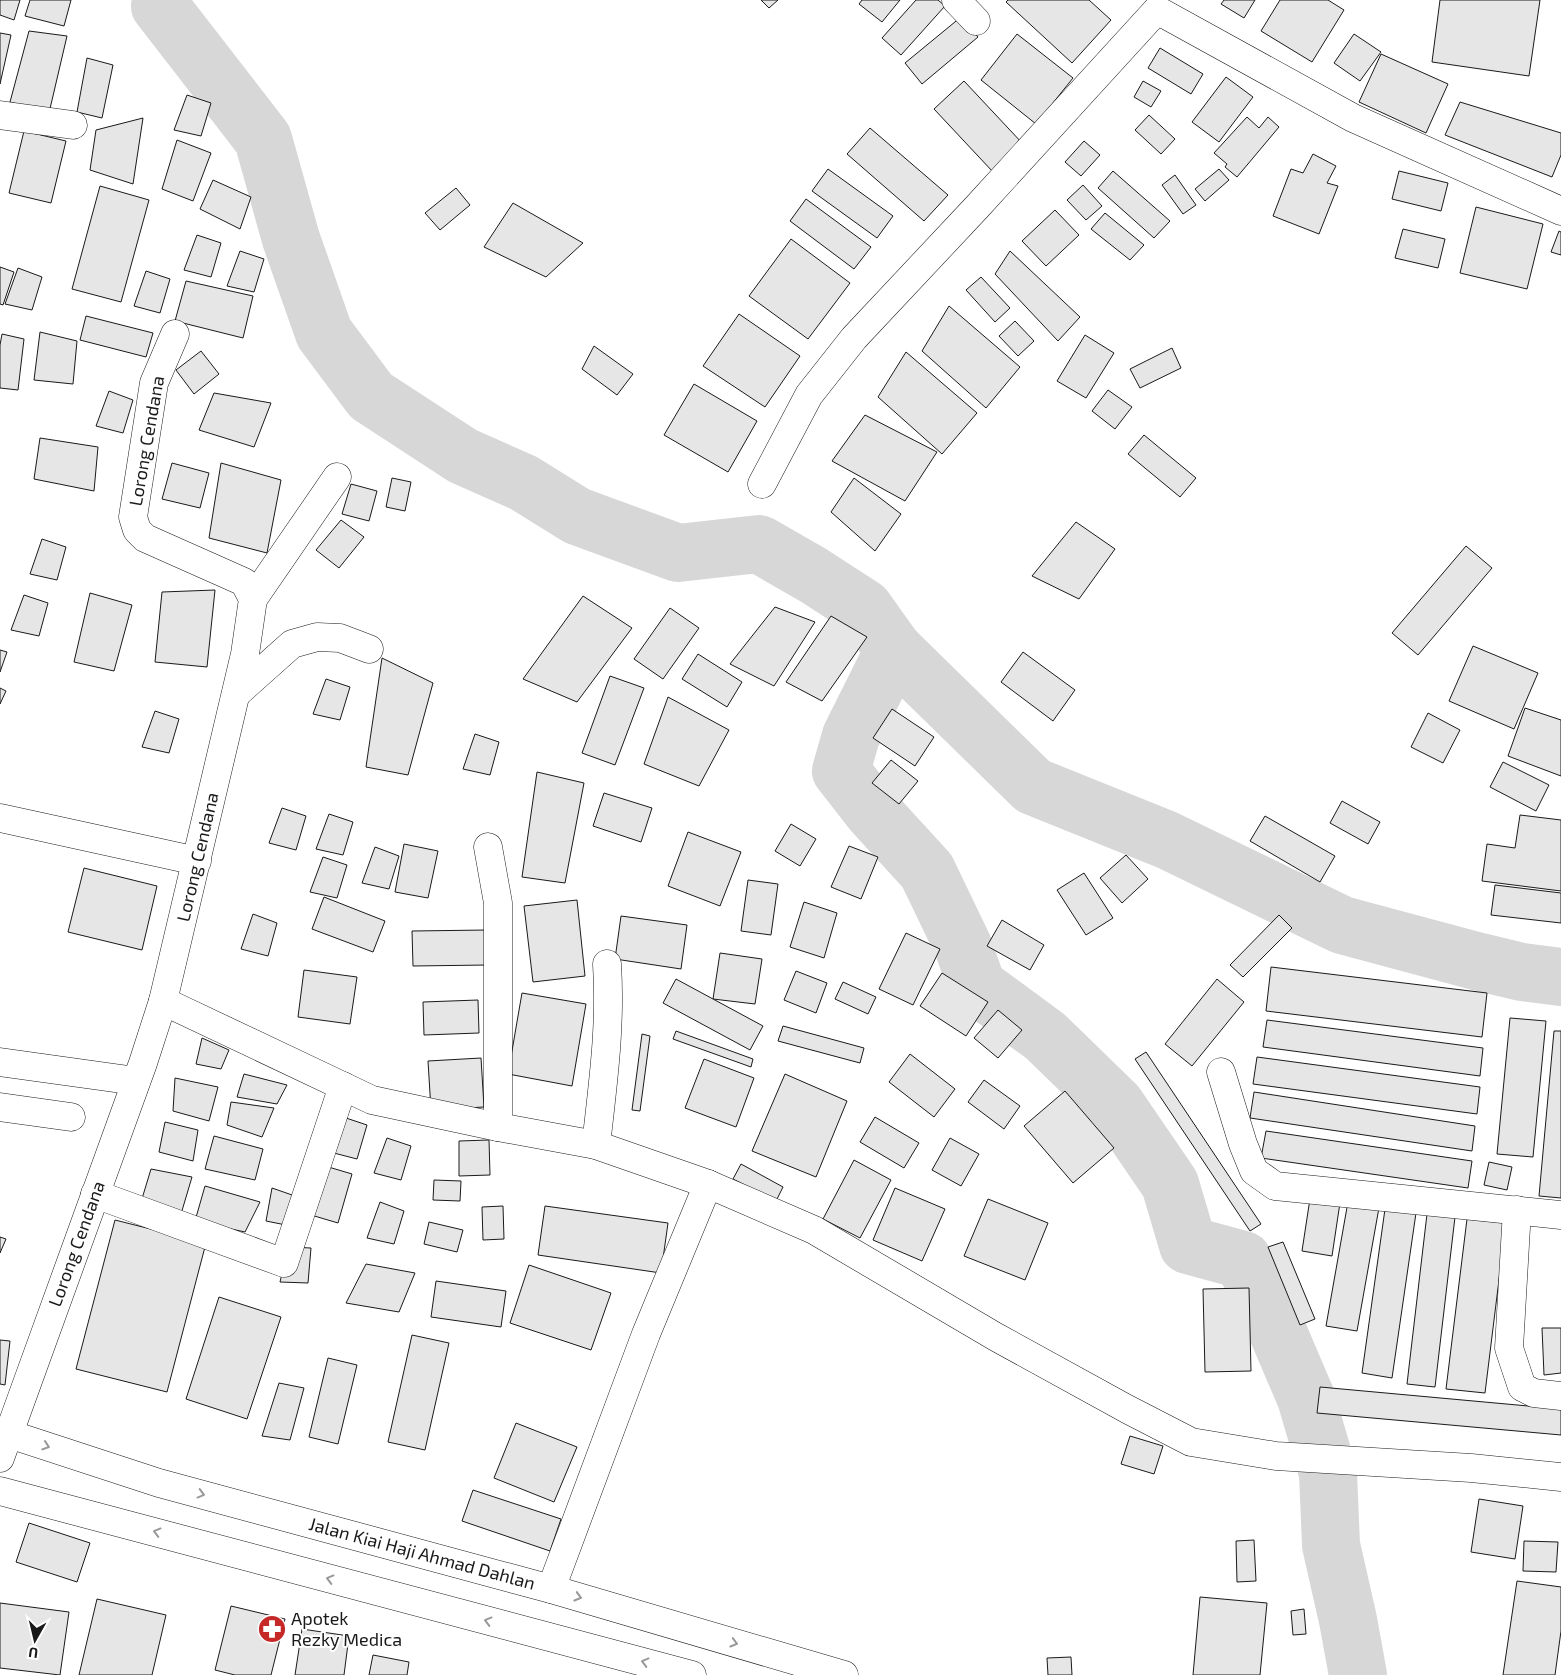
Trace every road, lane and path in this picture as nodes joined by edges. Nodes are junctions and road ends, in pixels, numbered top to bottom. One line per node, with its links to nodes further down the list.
1 (956, 0): 3 (street)
2 (1150, 5): 6 (street); 9 (street)
3 (976, 21)
4 (0, 115): 5 (street)
5 (73, 125)
6 (1561, 211)
7 (175, 334): 10 (street, Lorong Cendana)
8 (337, 477): 10 (street)
9 (762, 484)
10 (254, 599): 12 (street, Lorong Cendana)
11 (369, 649): 12 (street)
12 (236, 694): 15 (street, Lorong Cendana)
13 (0, 818): 15 (street)
14 (488, 847): 24 (street)
15 (197, 861): 17 (street, Lorong Cendana)
16 (607, 964): 25 (street)
17 (163, 1001): 20 (street, Lorong Cendana); 21 (street)
18 (0, 1062): 20 (street)
19 (1222, 1072): 28 (street)
20 (136, 1081): 27 (street, Lorong Cendana)
21 (343, 1086): 24 (street); 27 (street)
22 (0, 1107): 23 (street)
23 (71, 1117)
24 (498, 1127): 25 (street)
25 (596, 1145): 26 (street)
26 (708, 1184): 32 (street); 34 (street)
27 (95, 1194): 31 (street, Lorong Cendana)
28 (1517, 1210): 29 (street); 30 (street)
29 (1561, 1215)
30 (1561, 1396)
31 (3, 1441): 34 (street, Jalan Kiai Haji Ahmad Dahlan, one-way to 34)
32 (1561, 1477)
33 (0, 1491): 35 (street, one-way to 33)
34 (552, 1589): 36 (street, Jalan Kiai Haji Ahmad Dahlan, one-way to 36)
35 (692, 1675)
36 (844, 1675)

